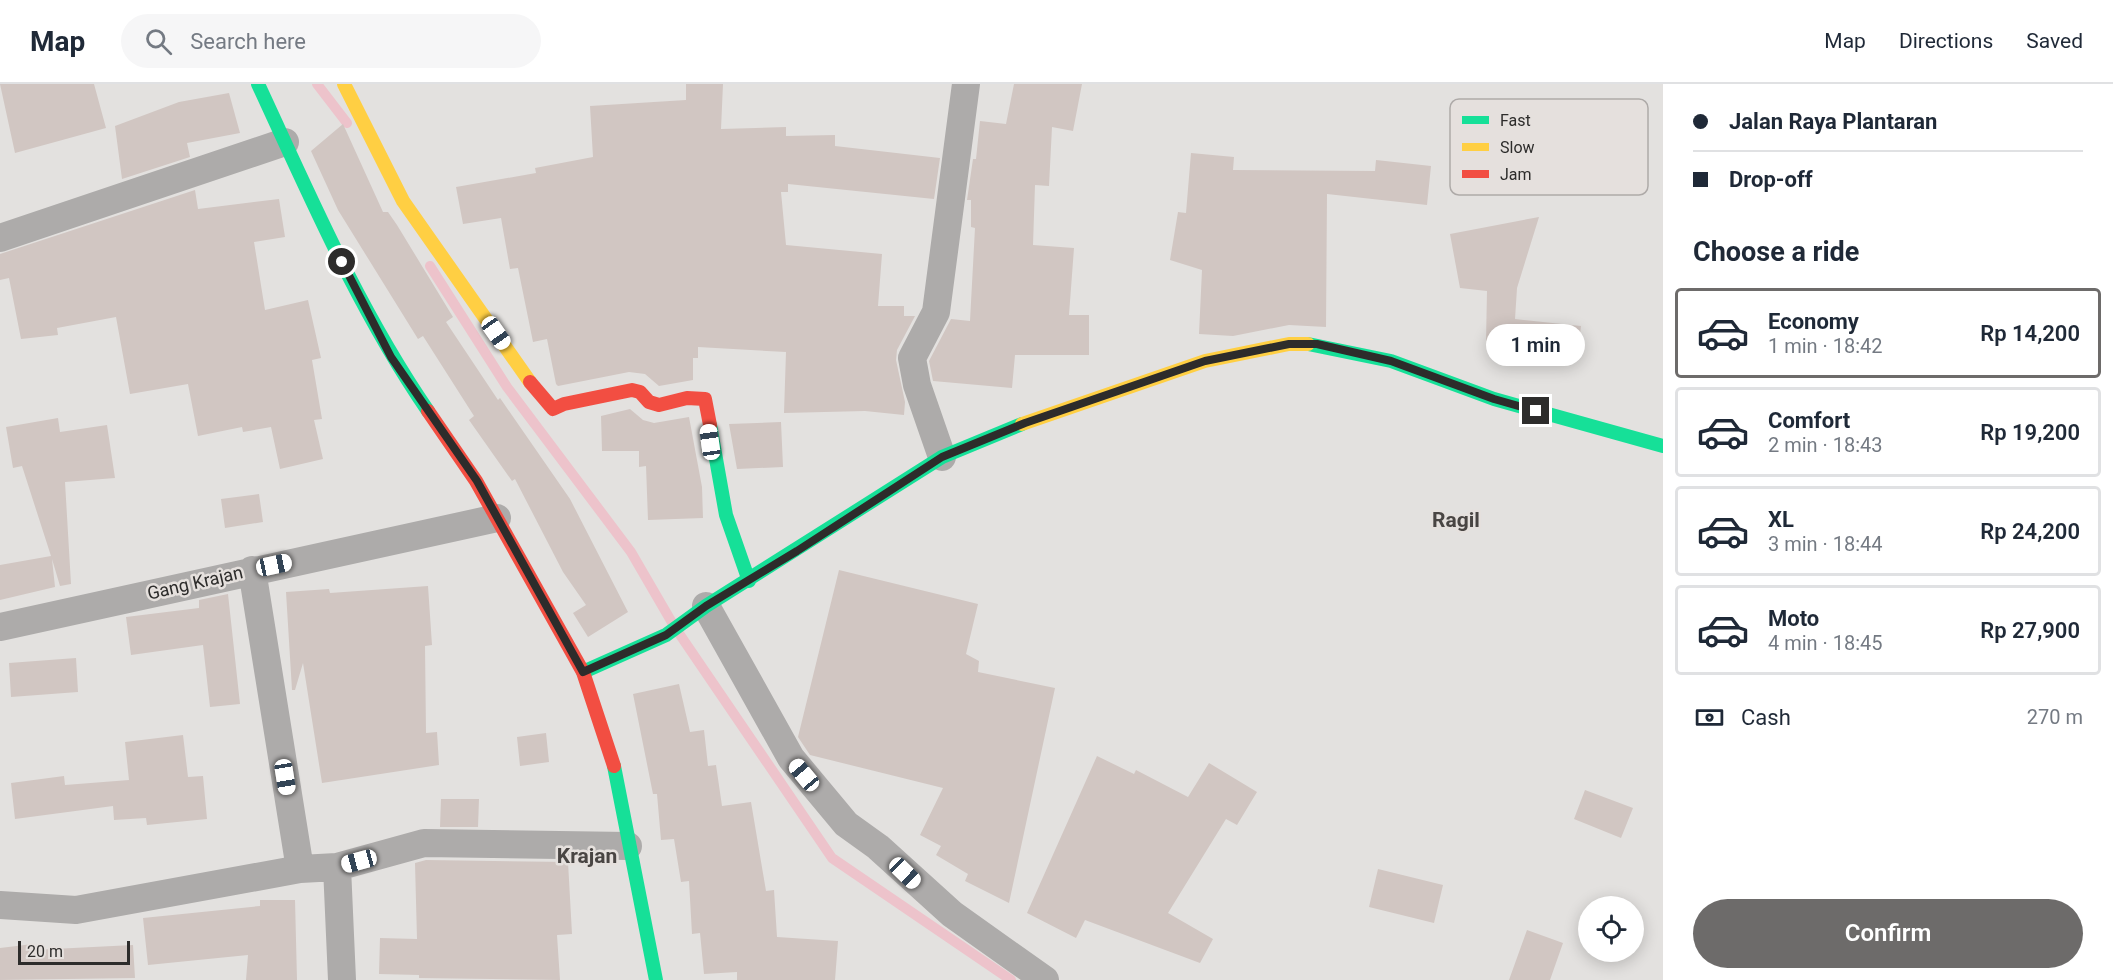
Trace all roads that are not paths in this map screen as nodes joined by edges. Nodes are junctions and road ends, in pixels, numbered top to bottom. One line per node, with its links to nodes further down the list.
1 (258, 84): 4 (street)
2 (344, 84): 10 (street)
3 (966, 84): 7 (street)
4 (285, 142): 5 (street); 8 (street)
5 (0, 238)
6 (1663, 446): 7 (street)
7 (942, 457): 10 (street)
8 (497, 518): 9 (street, Gang Krajan); 13 (street)
9 (252, 570): 12 (street, Gang Krajan); 16 (street)
10 (749, 580): 11 (street)
11 (701, 611): 13 (street); 20 (street)
12 (0, 627)
13 (583, 672): 14 (street)
14 (628, 846): 15 (street); 19 (street)
15 (337, 867): 16 (street); 18 (street)
16 (300, 869): 17 (street)
17 (0, 905)
18 (342, 980)
19 (656, 980)
20 (1045, 980)

